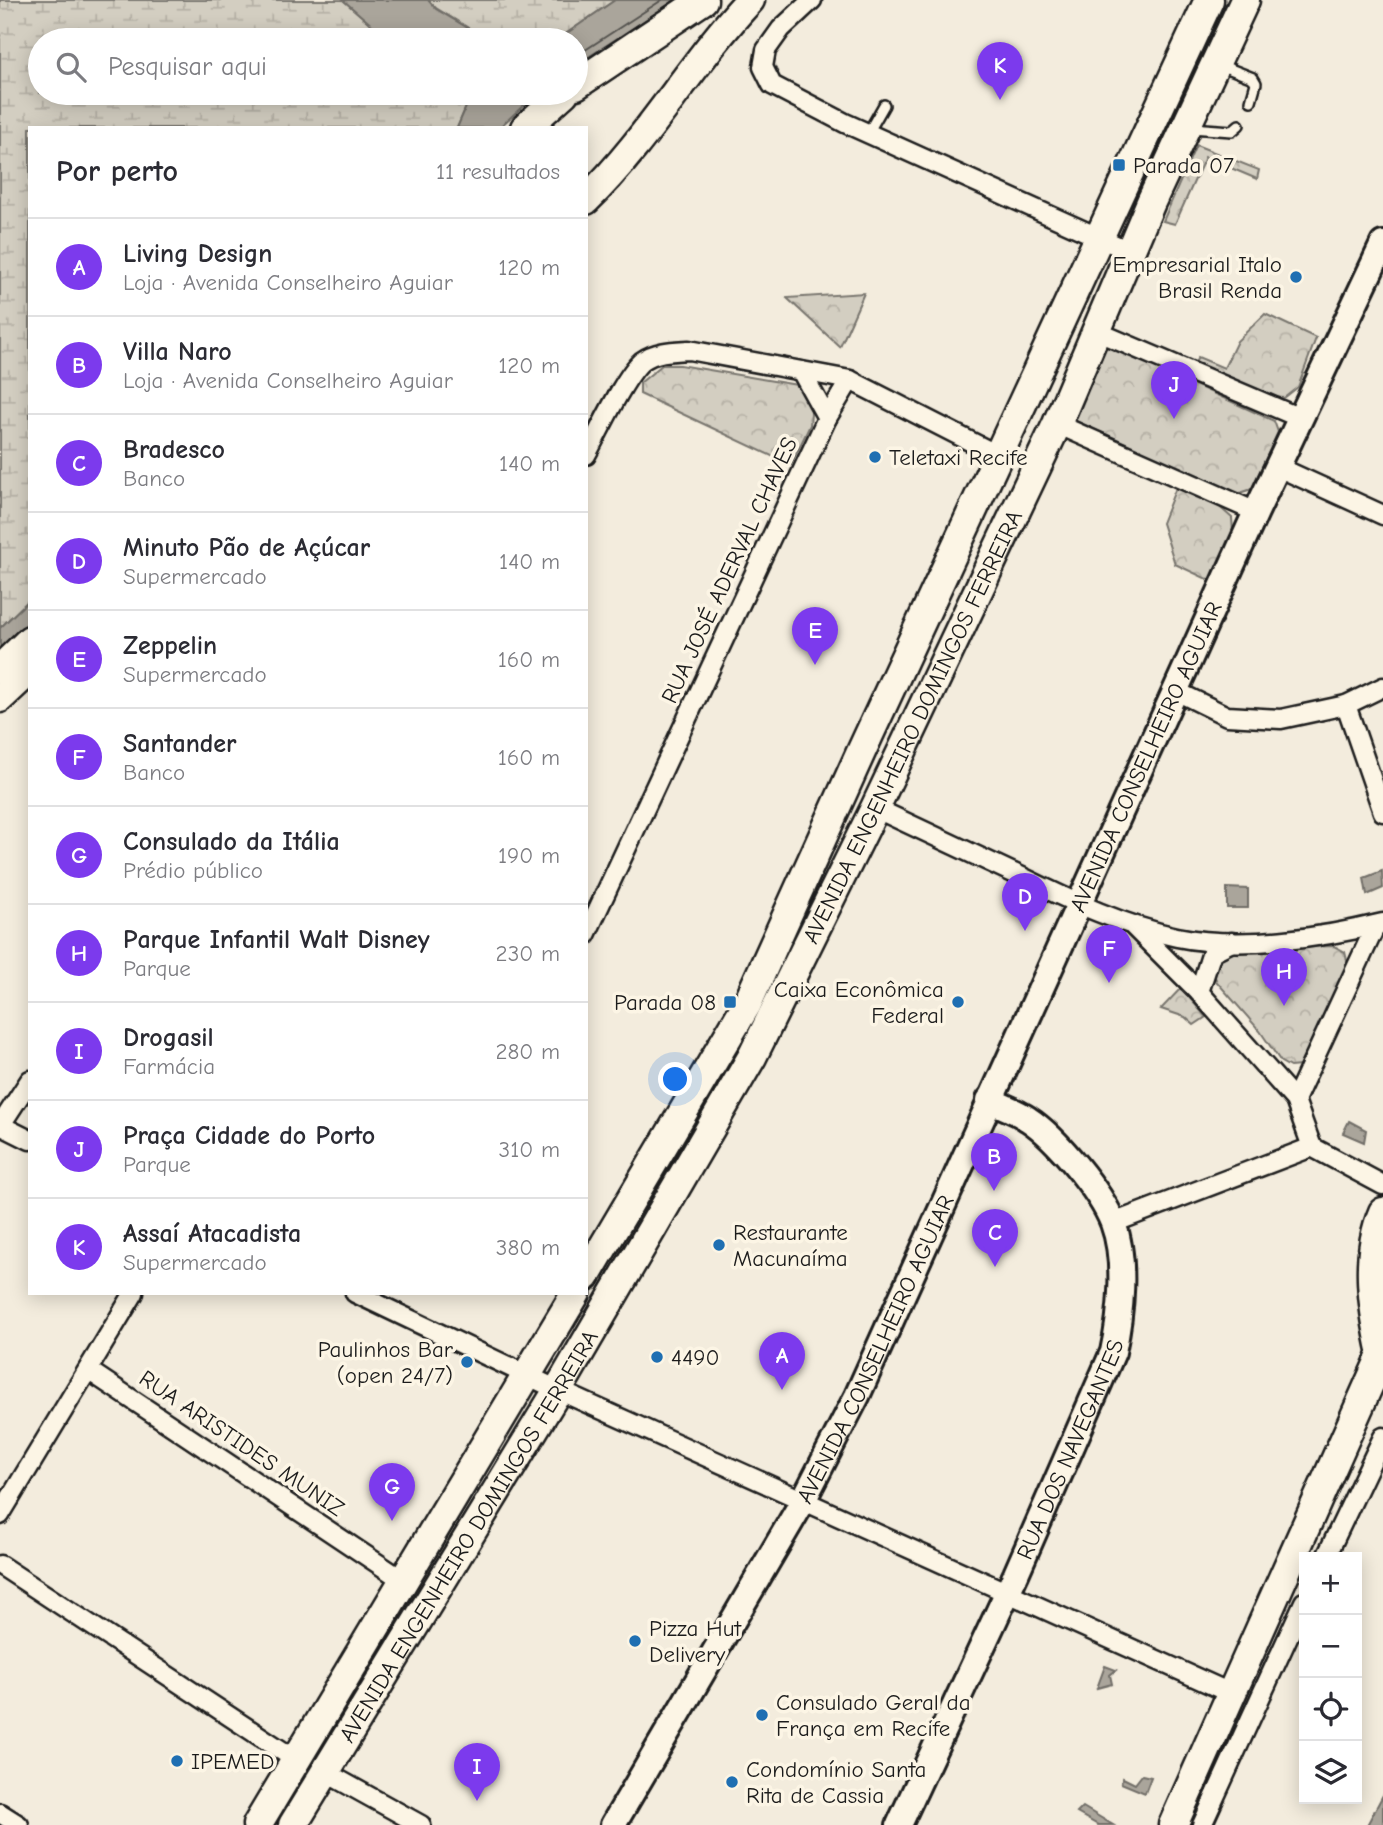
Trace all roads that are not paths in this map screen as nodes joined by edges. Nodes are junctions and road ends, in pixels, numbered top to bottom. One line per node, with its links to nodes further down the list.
1 (703, 0): 7 (main road)
2 (750, 0): 15 (main road)
3 (812, 0): 14 (street)
4 (1209, 0): 16 (main road, AVENIDA ENGENHEIRO DOMINGOS FERREIRA)
5 (1245, 0): 6 (main road, AVENIDA ENGENHEIRO DOMINGOS FERREIRA)
6 (1215, 63): 8 (lane); 13 (main road, AVENIDA ENGENHEIRO DOMINGOS FERREIRA)
7 (588, 77)
8 (1251, 101)
9 (551, 105): 12 (main road)
10 (884, 105): 14 (lane)
11 (1239, 125): 13 (lane)
12 (527, 126)
13 (1186, 127): 18 (main road, AVENIDA ENGENHEIRO DOMINGOS FERREIRA)
14 (868, 133): 16 (street)
15 (588, 198)
16 (1101, 239): 18 (street); 26 (main road, AVENIDA ENGENHEIRO DOMINGOS FERREIRA)
17 (1383, 244): 23 (main road, AVENIDA CONSELHEIRO AGUIAR)
18 (1131, 252): 19 (main road, AVENIDA ENGENHEIRO DOMINGOS FERREIRA)
19 (1098, 332): 23 (street); 24 (main road, AVENIDA ENGENHEIRO DOMINGOS FERREIRA)
20 (801, 371): 21 (street); 22 (street); 25 (street)
21 (850, 380): 22 (street, RUA JOSÉ ADERVAL CHAVES); 26 (street)
22 (827, 418): 42 (street, RUA JOSÉ ADERVAL CHAVES)
23 (1300, 418): 27 (main road, AVENIDA CONSELHEIRO AGUIAR)
24 (1057, 424): 28 (street); 37 (main road, AVENIDA ENGENHEIRO DOMINGOS FERREIRA)
25 (591, 435)
26 (999, 456): 54 (main road, AVENIDA ENGENHEIRO DOMINGOS FERREIRA)
27 (1278, 467): 28 (main road, AVENIDA CONSELHEIRO AGUIAR); 29 (street)
28 (1256, 512): 34 (main road, AVENIDA CONSELHEIRO AGUIAR)
29 (1383, 515)
30 (28, 642): 31 (main road)
31 (0, 669)
32 (28, 672): 35 (main road)
33 (1383, 687): 36 (street)
34 (1176, 691): 36 (street); 39 (main road, AVENIDA CONSELHEIRO AGUIAR)
35 (0, 698)
36 (1346, 705): 38 (street)
37 (875, 808): 39 (street); 61 (main road, AVENIDA ENGENHEIRO DOMINGOS FERREIRA)
38 (1383, 812)
39 (1077, 904): 41 (street); 46 (main road, AVENIDA CONSELHEIRO AGUIAR)
40 (1380, 924): 43 (street); 47 (street)
41 (1131, 925): 43 (street); 44 (street)
42 (588, 930)
43 (1232, 942): 44 (street)
44 (1199, 992): 47 (street)
45 (28, 1083): 48 (street)
46 (989, 1100): 53 (main road, RUA DOS NAVEGANTES); 63 (main road, AVENIDA CONSELHEIRO AGUIAR)
47 (1295, 1100): 50 (street)
48 (0, 1125): 49 (street)
49 (28, 1139)
50 (1312, 1147): 51 (street); 53 (street)
51 (1383, 1185)
52 (1383, 1212): 58 (main road)
53 (1113, 1223): 68 (main road, RUA DOS NAVEGANTES)
54 (588, 1273)
55 (133, 1295): 59 (street)
56 (575, 1295): 60 (main road, AVENIDA ENGENHEIRO DOMINGOS FERREIRA)
57 (375, 1297): 60 (street)
58 (1383, 1354): 70 (main road)
59 (88, 1370): 64 (street); 67 (street, RUA ARISTIDES MUNIZ)
60 (526, 1373): 61 (street); 67 (main road, AVENIDA ENGENHEIRO DOMINGOS FERREIRA)
61 (558, 1390): 63 (street); 72 (main road, AVENIDA ENGENHEIRO DOMINGOS FERREIRA)
62 (1383, 1437): 65 (street)
63 (803, 1501): 68 (street); 78 (main road, AVENIDA CONSELHEIRO AGUIAR)
64 (0, 1515)
65 (1328, 1552)
66 (0, 1565): 71 (street)
67 (404, 1581): 71 (main road, AVENIDA ENGENHEIRO DOMINGOS FERREIRA)
68 (1008, 1590): 70 (street); 79 (main road, RUA DOS NAVEGANTES)
69 (1299, 1613): 81 (street)
70 (1230, 1693): 80 (main road)
71 (296, 1760): 75 (main road, AVENIDA ENGENHEIRO DOMINGOS FERREIRA)
72 (325, 1772): 76 (main road, AVENIDA ENGENHEIRO DOMINGOS FERREIRA); 77 (street)
73 (0, 1813): 74 (street)
74 (19, 1825)
75 (257, 1825)
76 (293, 1825)
77 (421, 1825)
78 (612, 1825)
79 (899, 1825)
80 (1173, 1825)
81 (1202, 1825)

